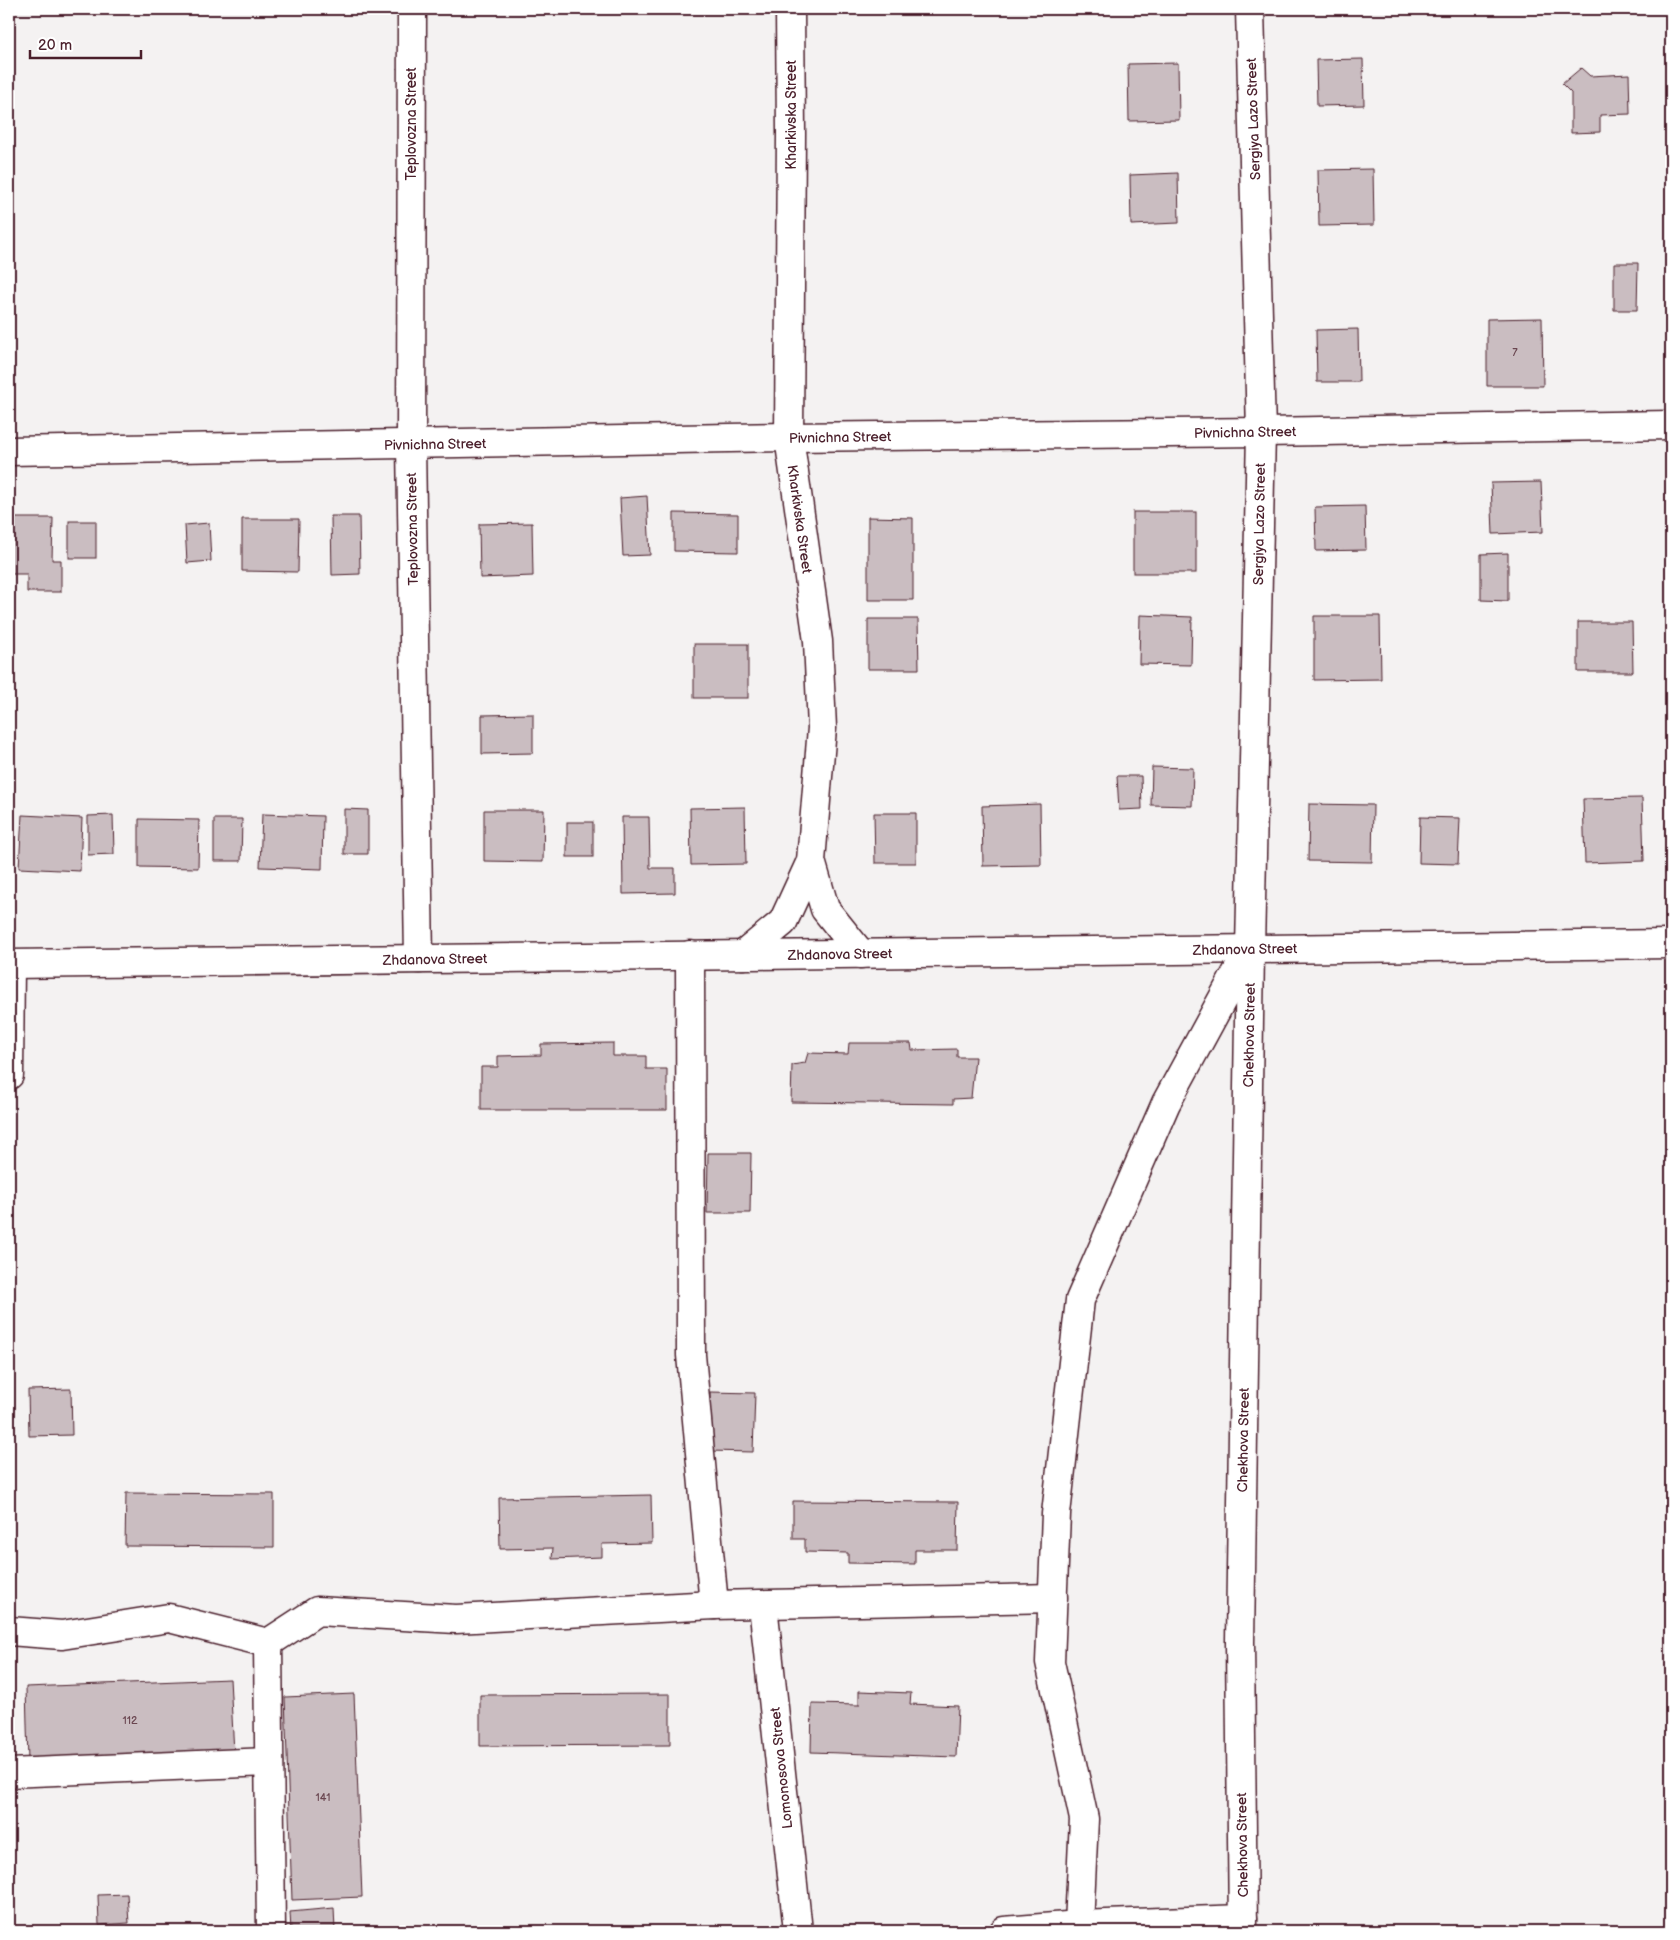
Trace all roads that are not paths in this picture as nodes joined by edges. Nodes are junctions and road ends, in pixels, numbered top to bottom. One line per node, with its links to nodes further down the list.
1 (412, 9): 7 (street, Teplovozna Street)
2 (790, 9): 6 (street, Kharkivska Street)
3 (1250, 9): 5 (street, Sergiya Lazo Street)
4 (1671, 425): 5 (street, Pivnichna Street)
5 (1260, 432): 6 (street, Pivnichna Street); 11 (street, Sergiya Lazo Street)
6 (788, 437): 7 (street, Pivnichna Street); 9 (street, Kharkivska Street)
7 (411, 444): 8 (street, Pivnichna Street); 15 (street, Teplovozna Street)
8 (9, 451)
9 (811, 861): 12 (street, Kharkivska Street); 14 (street)
10 (1671, 944): 11 (street, Zhdanova Street)
11 (1250, 949): 12 (street, Zhdanova Street); 18 (street); 26 (street, Chekhova Street)
12 (861, 954): 14 (street, Zhdanova Street)
13 (690, 955): 14 (street, Zhdanova Street); 15 (street, Zhdanova Street); 20 (street)
14 (743, 955)
15 (419, 959): 16 (street, Zhdanova Street)
16 (9, 964): 17 (street)
17 (9, 1075)
18 (1052, 1598): 19 (street); 25 (street)
19 (763, 1604): 20 (street); 28 (street, Lomonosova Street)
20 (714, 1606): 22 (street)
21 (9, 1631): 22 (street)
22 (268, 1643): 23 (street)
23 (269, 1762): 24 (street); 27 (street)
24 (9, 1773)
25 (1079, 1925): 26 (street); 29 (street)
26 (1243, 1925)
27 (271, 1931)
28 (798, 1931)
29 (1004, 1931)

